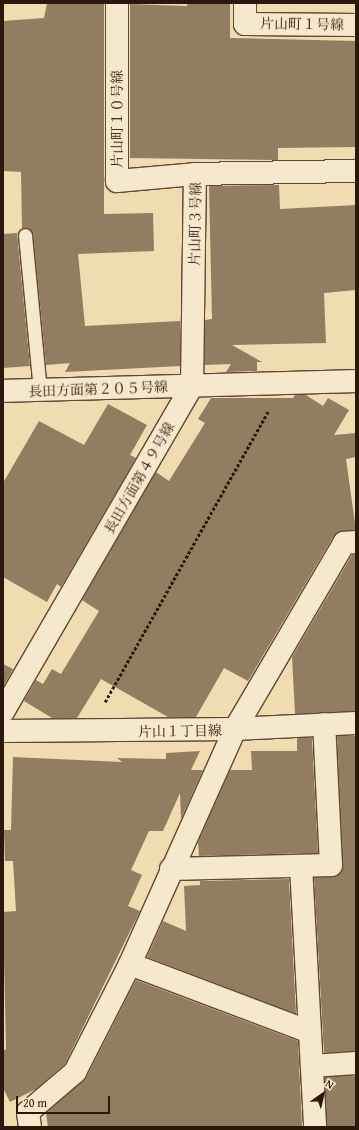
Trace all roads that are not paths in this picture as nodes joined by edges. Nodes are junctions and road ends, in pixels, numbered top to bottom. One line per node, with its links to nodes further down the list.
1 (117, 3): 5 (street, 片山町１０号線)
2 (245, 3): 3 (street, 片山町１号線)
3 (356, 25)
4 (356, 171): 5 (street, 片山町３号線)
5 (195, 174): 8 (street, 片山町３号線)
6 (25, 235): 9 (lane)
7 (356, 381): 8 (street)
8 (192, 386): 9 (street, 長田方面第２０５号線); 12 (street, 長田方面第４９号線)
9 (40, 390): 10 (street, 長田方面第２０５号線)
10 (3, 392)
11 (356, 542): 15 (street)
12 (3, 712)
13 (356, 723): 14 (street, 片山１丁目線)
14 (324, 724): 15 (street, 片山１丁目線); 17 (street)
15 (235, 729): 16 (street, 片山１丁目線); 18 (street)
16 (3, 731)
17 (301, 866): 18 (street); 20 (street)
18 (171, 869): 19 (street)
19 (130, 964): 20 (street); 23 (street)
20 (310, 1032): 22 (street)
21 (356, 1062): 22 (street)
22 (312, 1066): 24 (street)
23 (30, 1127)
24 (315, 1127)

